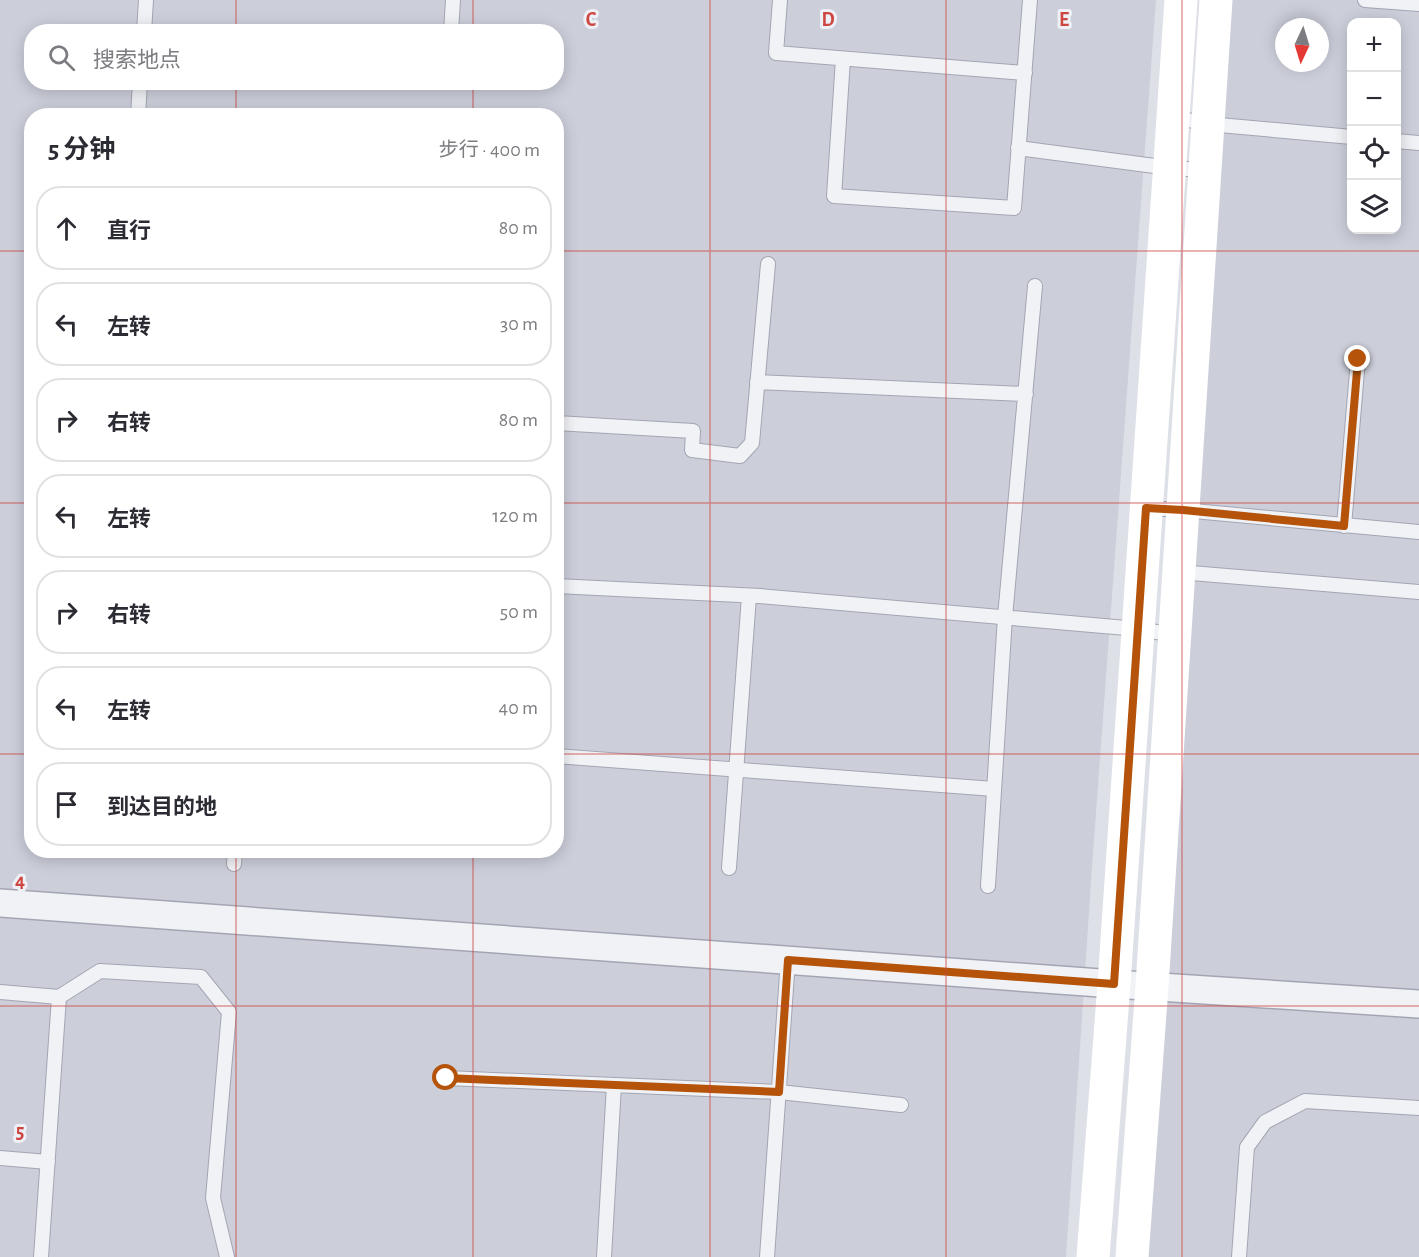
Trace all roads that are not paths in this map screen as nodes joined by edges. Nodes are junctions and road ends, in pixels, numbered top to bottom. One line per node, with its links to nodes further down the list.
1 (146, 0): 9 (lane)
2 (453, 0): 10 (lane)
3 (780, 0): 11 (lane)
4 (1030, 0): 12 (lane)
5 (1181, 0): 15 (street)
6 (1216, 0): 16 (street)
7 (1365, 0): 8 (lane)
8 (1419, 4)
9 (144, 24)
10 (452, 24)
11 (843, 59): 12 (lane); 20 (lane)
12 (1025, 73): 20 (lane)
13 (140, 90): 14 (lane)
14 (138, 108)
15 (1173, 117): 16 (lane); 21 (street)
16 (1208, 124): 17 (lane); 22 (street)
17 (1347, 137)
18 (1401, 141): 19 (lane)
19 (1419, 143)
20 (1018, 148): 21 (lane)
21 (1170, 168): 22 (lane); 29 (street)
22 (1205, 170): 30 (street)
23 (768, 264): 26 (lane)
24 (1035, 286): 27 (lane)
25 (1358, 359): 31 (lane)
26 (758, 382): 27 (lane); 28 (lane)
27 (1026, 394): 37 (lane)
28 (564, 423)
29 (1146, 508): 30 (lane); 38 (street)
30 (1183, 510): 31 (lane); 33 (street)
31 (1344, 526): 32 (lane)
32 (1419, 532)
33 (1179, 572): 35 (lane); 39 (street)
34 (564, 586): 36 (lane)
35 (1419, 592)
36 (749, 596): 37 (lane); 41 (lane)
37 (1005, 617): 38 (lane); 42 (lane)
38 (1138, 628): 39 (lane); 47 (street)
39 (1175, 635): 48 (street)
40 (564, 757): 41 (lane)
41 (736, 770): 42 (lane); 43 (lane)
42 (994, 789): 44 (lane)
43 (729, 868)
44 (988, 886)
45 (0, 903): 46 (street)
46 (788, 960): 47 (street); 54 (lane)
47 (1114, 984): 48 (street); 63 (street)
48 (1152, 986): 51 (street); 64 (street)
49 (0, 992): 50 (lane)
50 (59, 997): 58 (lane); 60 (lane)
51 (1419, 1004)
52 (446, 1078): 53 (lane)
53 (614, 1085): 54 (lane); 61 (lane)
54 (779, 1092): 55 (lane); 62 (lane)
55 (901, 1105)
56 (1419, 1108): 65 (lane)
57 (0, 1158): 58 (lane)
58 (48, 1162): 59 (lane)
59 (41, 1257)
60 (227, 1257)
61 (604, 1257)
62 (767, 1257)
63 (1093, 1257)
64 (1132, 1257)
65 (1239, 1257)

